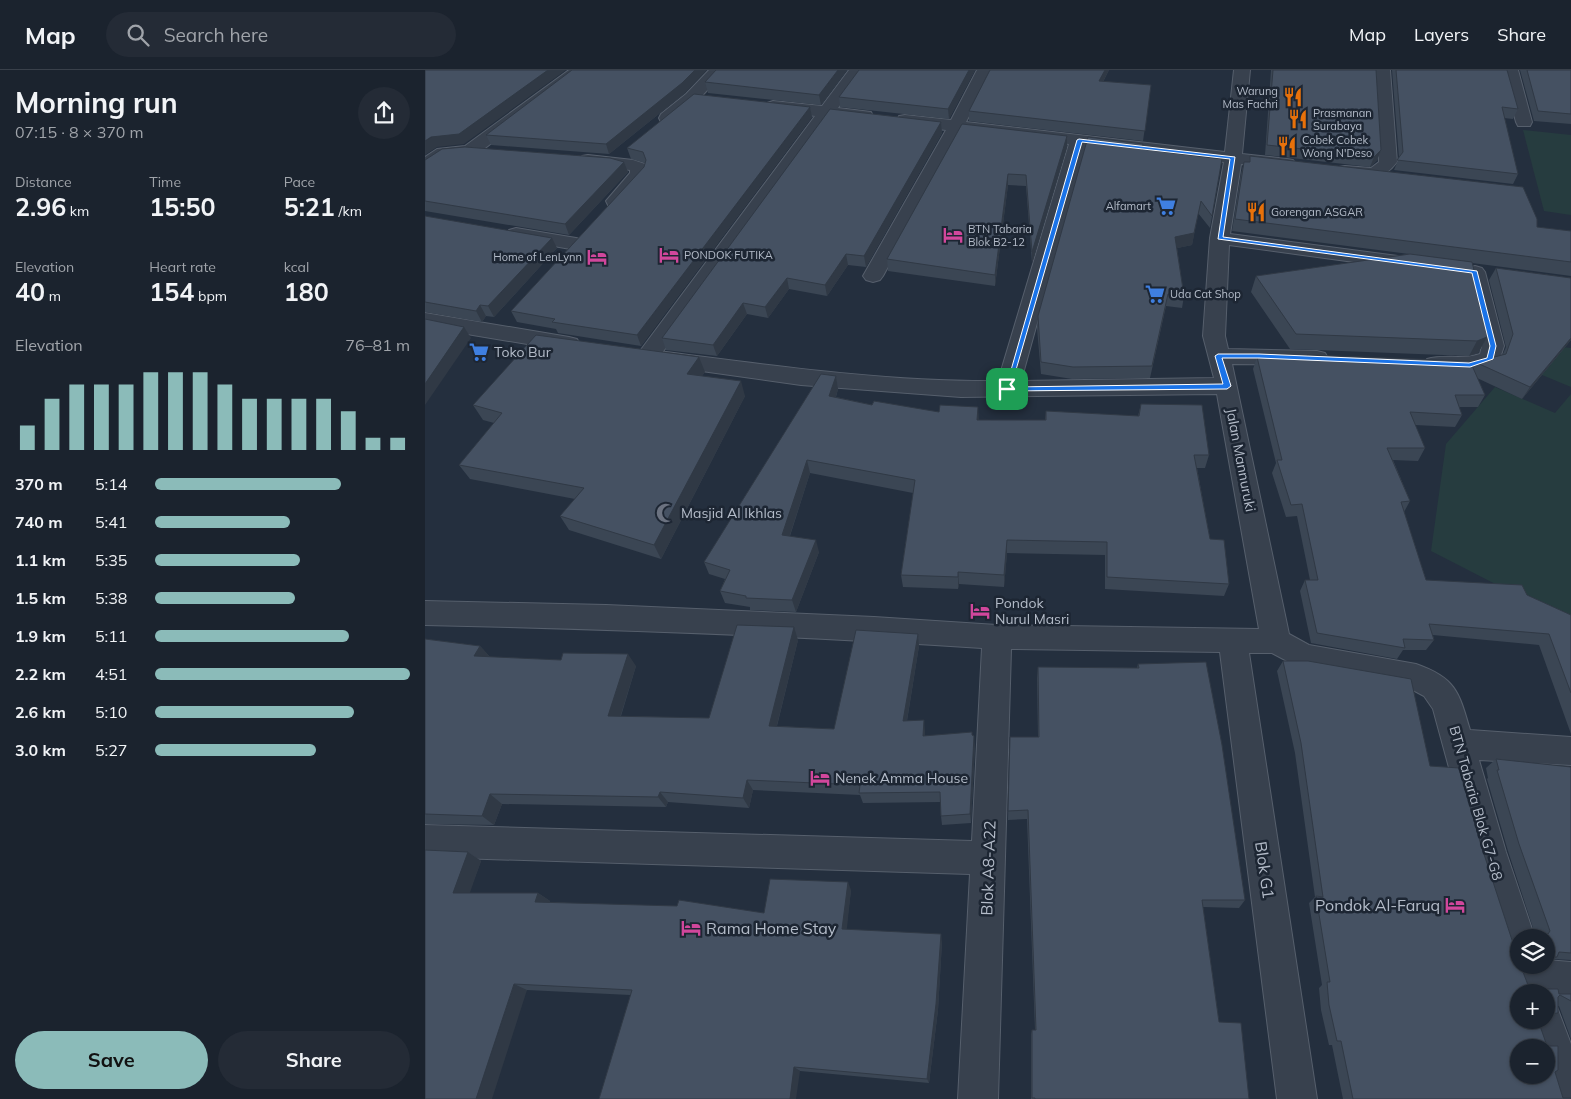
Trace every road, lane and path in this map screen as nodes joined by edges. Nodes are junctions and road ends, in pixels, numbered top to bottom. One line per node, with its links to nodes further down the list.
1 (579, 70): 17 (street)
2 (718, 70): 8 (street)
3 (857, 70): 11 (street)
4 (985, 70): 13 (street)
5 (1242, 70): 19 (street, Jalan Mannuruki)
6 (1382, 70): 25 (street)
7 (1510, 70): 12 (street)
8 (693, 97): 9 (street); 14 (street)
9 (712, 99)
10 (760, 104): 11 (street)
11 (828, 112): 13 (street); 38 (street)
12 (1524, 122)
13 (957, 126): 15 (street); 29 (street)
14 (652, 129)
15 (1079, 140): 19 (street); 38 (street)
16 (633, 146): 21 (street)
17 (469, 151): 18 (street); 22 (street)
18 (498, 153)
19 (1233, 158): 23 (street); 28 (street, Jalan Mannuruki)
20 (576, 159): 21 (street)
21 (614, 162): 27 (street)
22 (425, 166)
23 (1307, 166)
24 (1325, 168): 25 (street)
25 (1371, 174): 26 (street)
26 (1399, 177)
27 (501, 231)
28 (1220, 238): 34 (street, Jalan Mannuruki); 36 (street)
29 (873, 276)
30 (512, 312): 32 (street)
31 (425, 320): 32 (street)
32 (493, 333): 33 (street)
33 (590, 348)
34 (1218, 356): 35 (street); 37 (street, Jalan Mannuruki)
35 (1335, 359)
36 (1412, 363)
37 (1227, 386): 38 (street); 42 (street, Jalan Mannuruki)
38 (1007, 389)
39 (425, 613): 40 (street)
40 (997, 637): 41 (street); 46 (street, Blok A8-A22)
41 (1233, 641): 42 (street); 52 (street, Blok G1)
42 (1275, 641): 43 (street, BTN Tabaria Blok G7-G8)
43 (1457, 744): 44 (street); 47 (street, BTN Tabaria Blok G7-G8)
44 (1571, 751)
45 (425, 841): 46 (street)
46 (989, 858): 51 (street, Blok A8-A22)
47 (1515, 929)
48 (1530, 978): 49 (street)
49 (1571, 980)
50 (1547, 1029): 53 (street)
51 (978, 1099)
52 (1297, 1099)
53 (1570, 1099)

